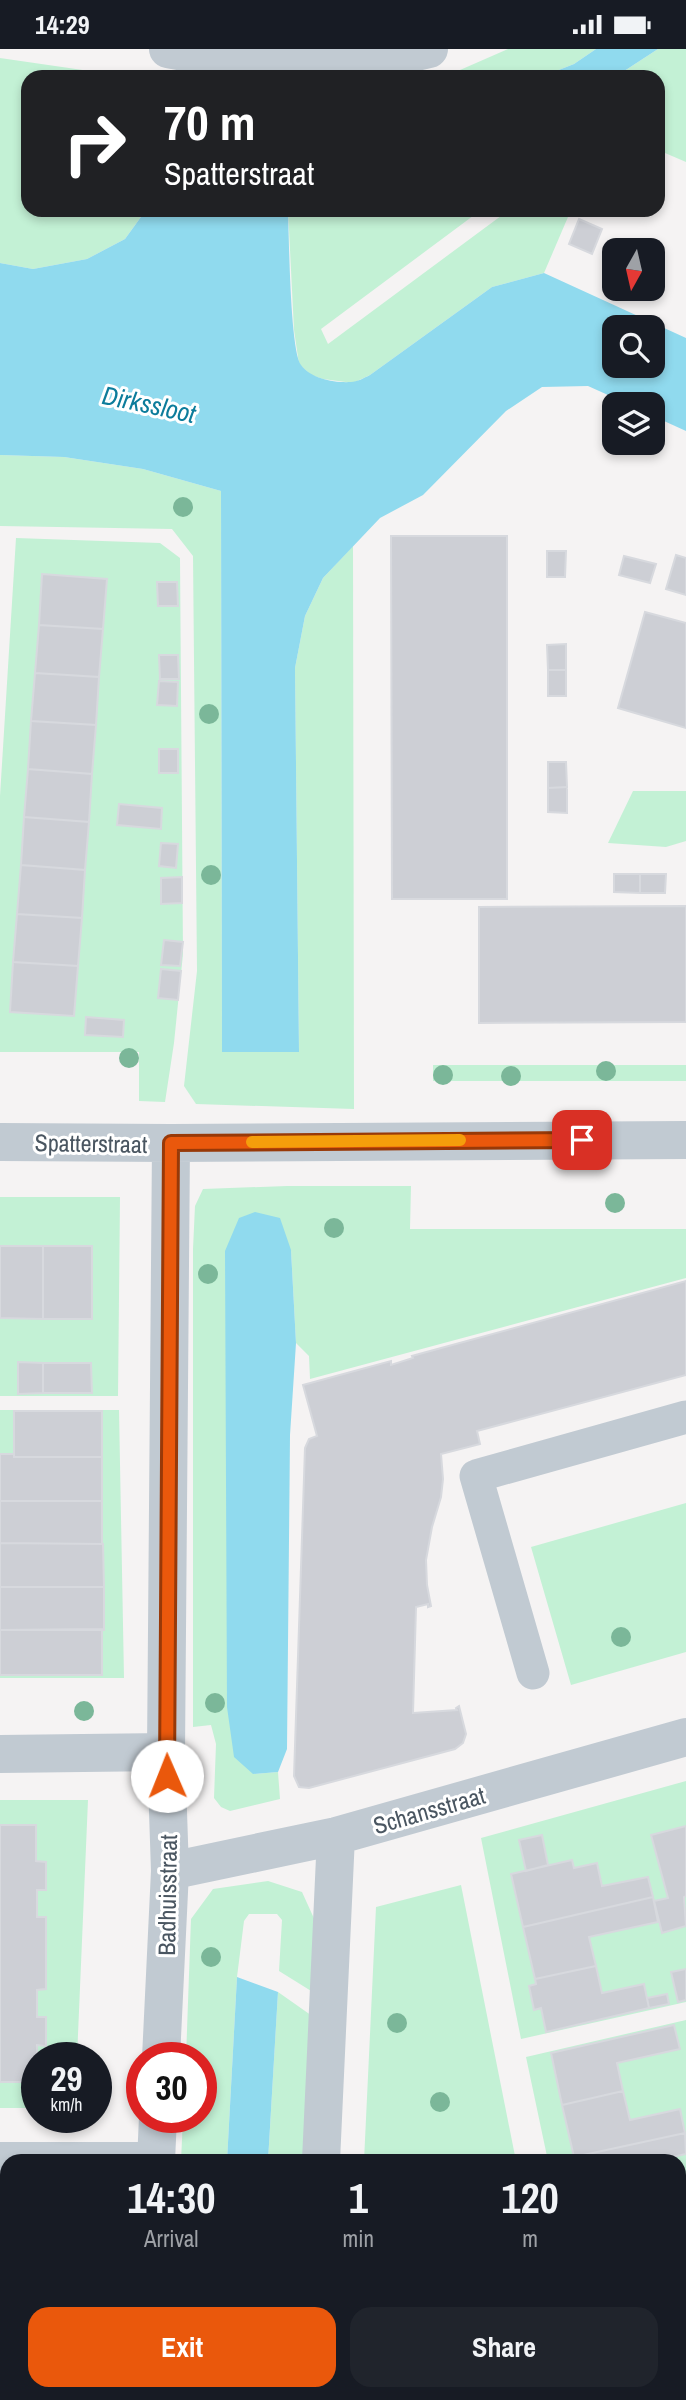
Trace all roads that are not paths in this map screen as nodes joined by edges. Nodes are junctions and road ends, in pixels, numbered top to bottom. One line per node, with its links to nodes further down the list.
1 (169, 49): 2 (street)
2 (429, 49)
3 (686, 1140): 5 (street, Spatterstraat)
4 (0, 1142): 5 (street, Spatterstraat)
5 (171, 1143): 9 (street, Badhuisstraat)
6 (686, 1417): 7 (lane)
7 (533, 1673)
8 (686, 1737): 11 (street, Schansstraat)
9 (166, 1752): 10 (street); 12 (street, Badhuisstraat)
10 (0, 1754)
11 (336, 1836): 12 (street, Schansstraat); 16 (street)
12 (170, 1871): 13 (street, Badhuisstraat)
13 (162, 2042)
14 (157, 2133): 15 (street)
15 (156, 2154)
16 (321, 2154)

